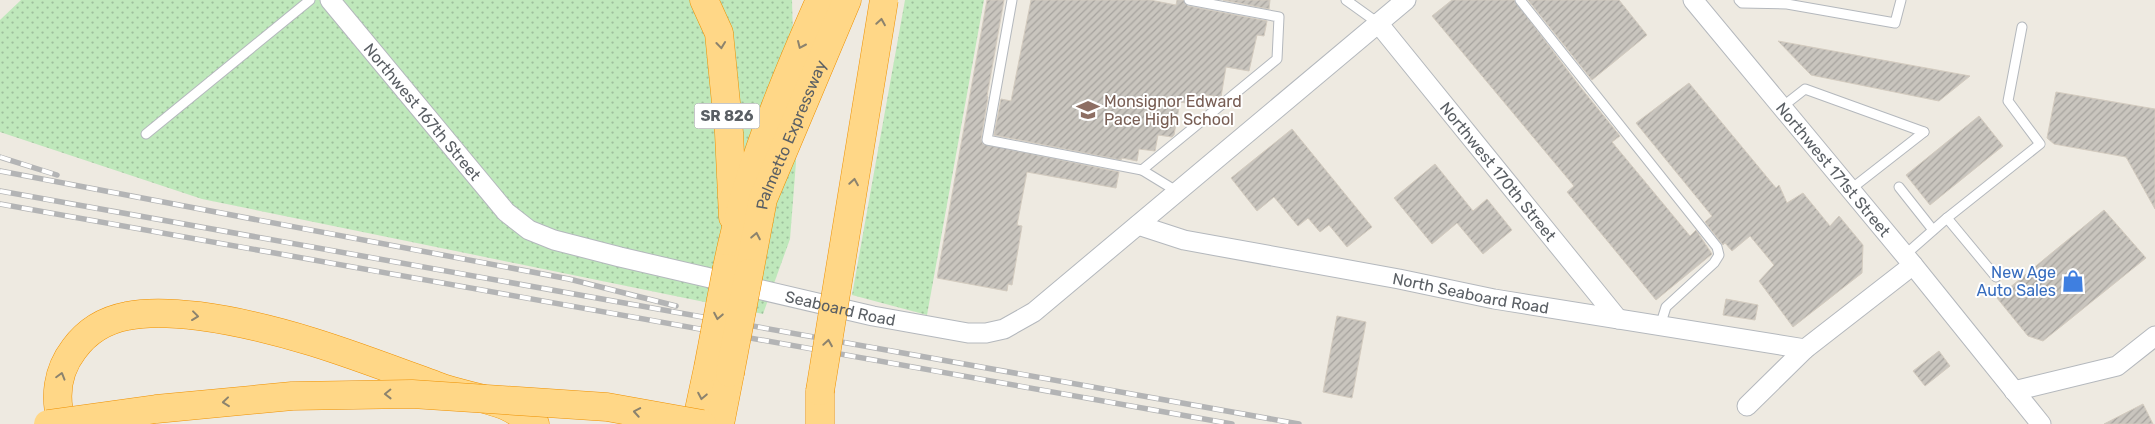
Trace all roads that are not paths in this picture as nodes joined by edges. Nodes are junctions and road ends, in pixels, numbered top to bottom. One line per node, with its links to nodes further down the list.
1 (310, 0): 18 (lane)
2 (330, 0): 24 (street, Northwest 167th Street)
3 (704, 0): 27 (highway, SR 826, one-way to 27)
4 (820, 0): 27 (highway, one-way to 27)
5 (847, 0): 29 (highway, Palmetto Expressway / SR 826, one-way to 5)
6 (884, 0): 44 (highway, one-way to 6, bridge)
7 (1012, 0): 19 (lane)
8 (1189, 0): 19 (lane)
9 (1346, 0): 15 (lane)
10 (1406, 0): 15 (street, Seaboard Road)
11 (1520, 0): 32 (lane)
12 (1693, 0): 17 (street, Northwest 171st Street)
13 (1740, 0): 14 (lane)
14 (1901, 0)
15 (1378, 23): 22 (street, Seaboard Road); 31 (street, Northwest 170th Street)
16 (2022, 27): 23 (lane)
17 (1782, 107): 21 (street, Northwest 171st Street); 21 (lane)
18 (146, 134)
19 (1142, 170): 22 (lane)
20 (1899, 187): 26 (lane)
21 (1851, 189): 28 (street, Northwest 171st Street)
22 (1178, 192): 25 (street, Seaboard Road)
23 (1947, 218): 26 (lane); 30 (lane)
24 (518, 222): 25 (street, Seaboard Road)
25 (1138, 226): 31 (street, North Seaboard Road)
26 (1933, 230): 28 (lane)
27 (734, 235): 29 (highway, SR 826)
28 (1909, 260): 34 (street); 36 (street, Northwest 171st Street)
29 (738, 271): 35 (highway, SR 826, bridge)
30 (1996, 277)
31 (1618, 319): 32 (street, North Seaboard Road)
32 (1660, 326): 34 (street, North Seaboard Road)
33 (2155, 336): 36 (street)
34 (1805, 349): 37 (street)
35 (719, 370): 41 (highway, SR 826, one-way to 41); 43 (highway, SR 826)
36 (2014, 391): 45 (street, Northwest 171st Street)
37 (1747, 406)
38 (48, 424): 42 (highway, one-way to 38, bridge)
39 (62, 424): 40 (highway, one-way to 40)
40 (535, 424)
41 (696, 424)
42 (702, 424)
43 (720, 424)
44 (820, 424)
45 (2041, 424)

